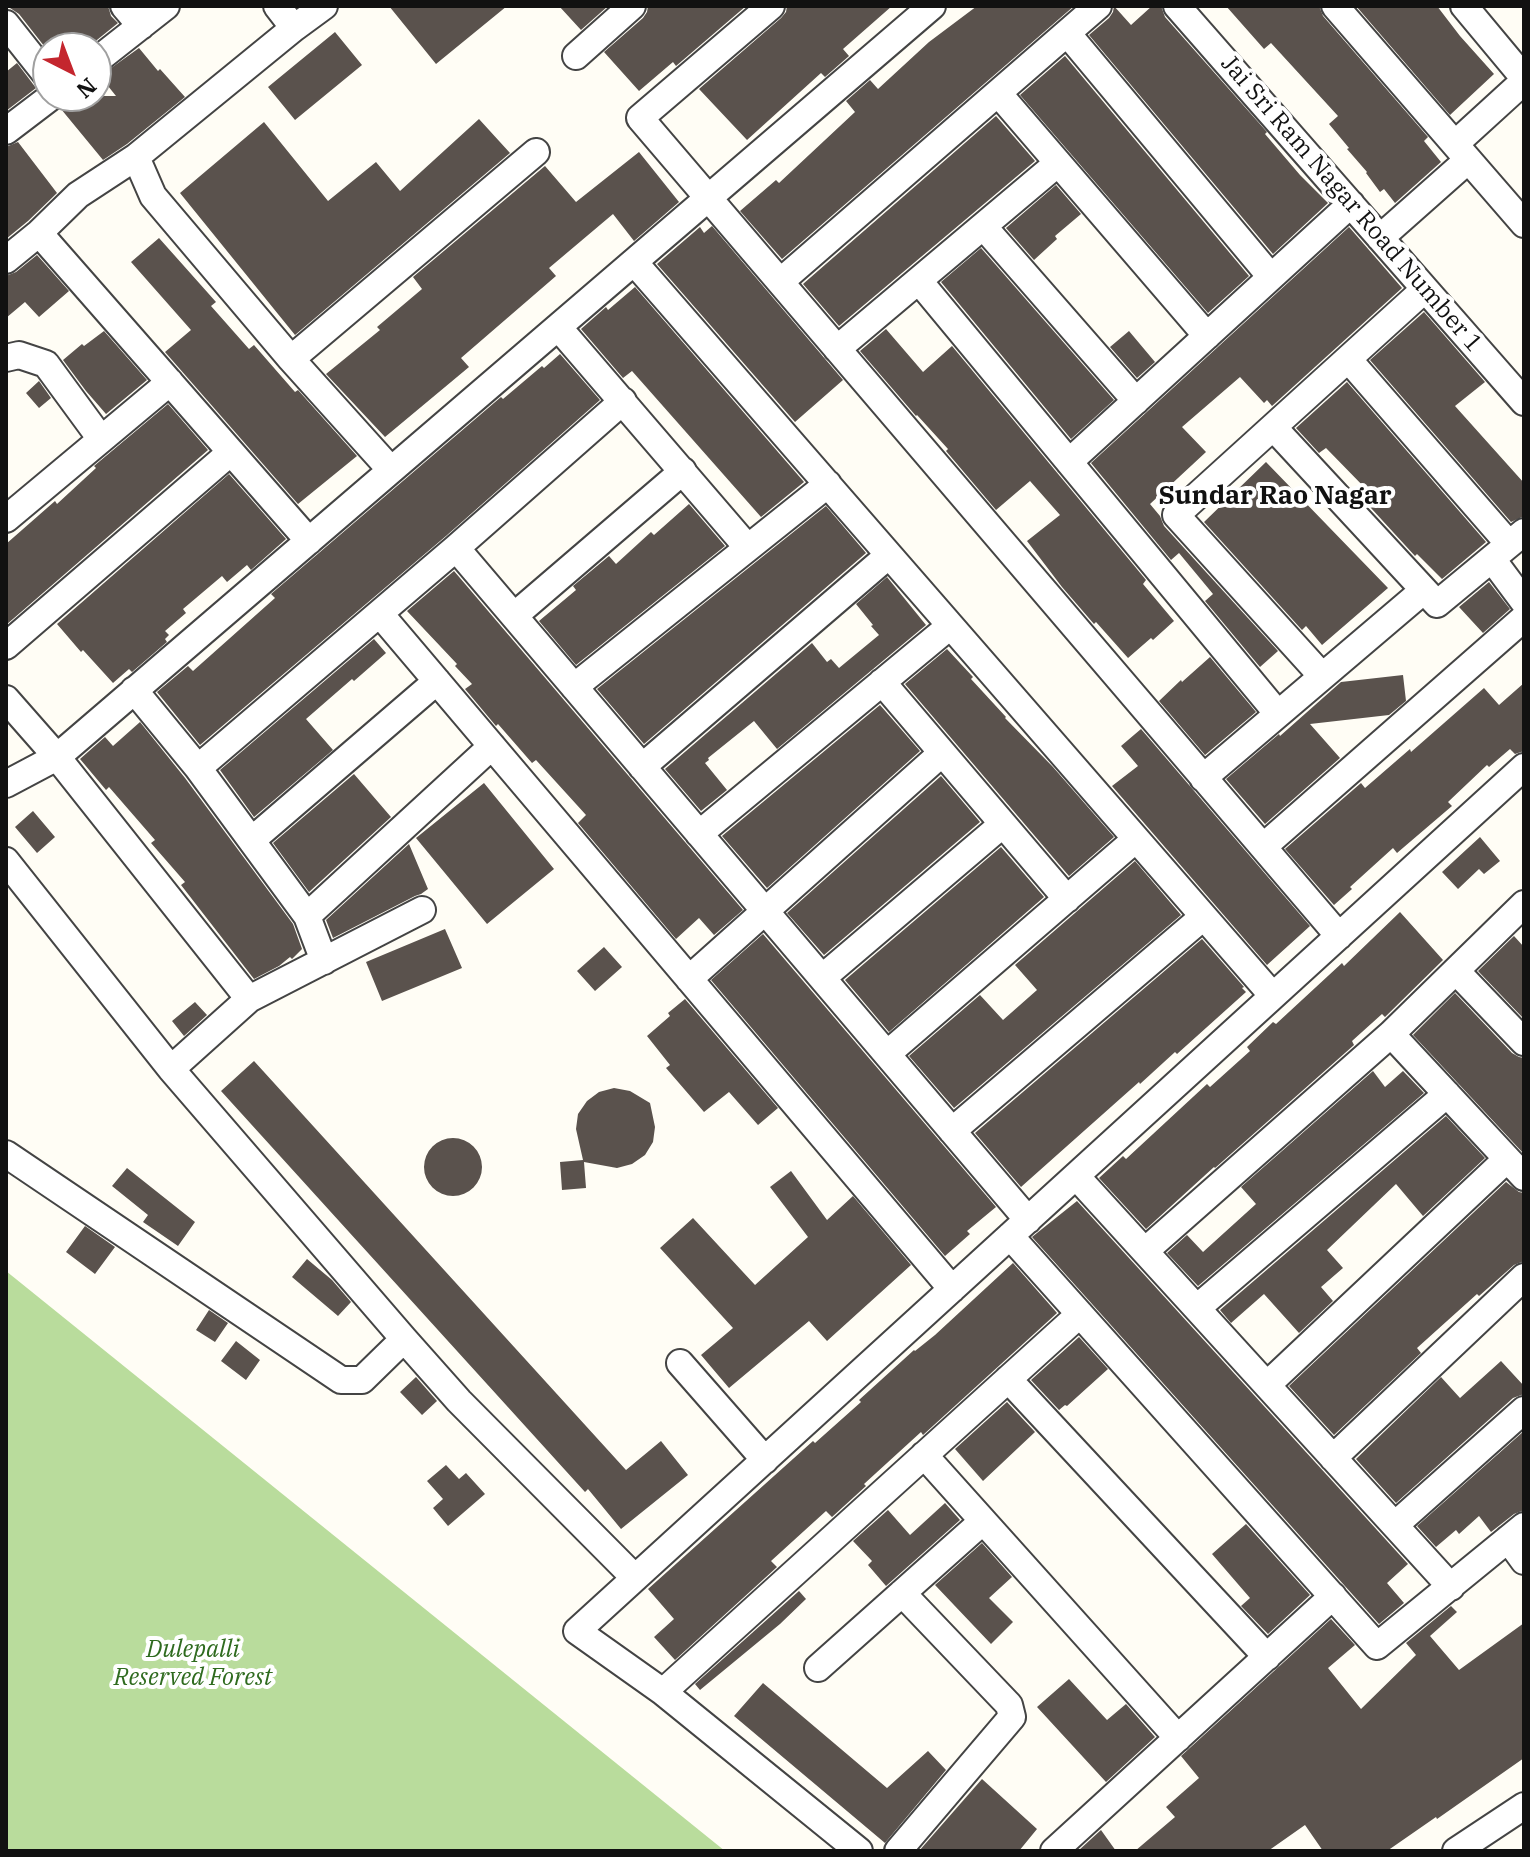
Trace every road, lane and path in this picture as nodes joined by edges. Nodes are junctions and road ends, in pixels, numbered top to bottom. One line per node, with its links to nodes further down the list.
1 (166, 6): 11 (street)
2 (277, 6): 13 (street)
3 (324, 6): 13 (street)
4 (632, 6): 16 (street)
5 (771, 6): 26 (street)
6 (932, 6): 26 (street)
7 (1098, 6): 14 (street)
8 (1177, 6): 27 (street, Jai Sri Ram Nagar Road Number 1)
9 (1335, 6): 23 (street)
10 (1464, 6): 18 (street)
11 (132, 16): 15 (street)
12 (6, 24): 17 (street)
13 (294, 28): 24 (street)
14 (1067, 33): 19 (street); 34 (street)
15 (112, 41)
16 (576, 56)
17 (32, 57)
18 (1524, 79): 23 (street)
19 (998, 93): 25 (street); 36 (street)
20 (32, 111): 21 (street)
21 (6, 131)
22 (536, 152): 42 (street)
23 (1462, 152): 28 (street); 31 (street)
24 (136, 157): 30 (street); 42 (street)
25 (1058, 163): 29 (street); 39 (street)
26 (709, 198): 33 (street); 36 (street)
27 (1351, 204): 31 (street, Jai Sri Ram Nagar Road Number 1); 34 (street)
28 (1524, 224)
29 (983, 226): 35 (street); 46 (street)
30 (39, 233): 32 (street); 44 (street)
31 (1380, 238): 37 (street, Jai Sri Ram Nagar Road Number 1)
32 (6, 260)
33 (634, 262): 38 (street); 54 (street)
34 (1271, 277): 39 (street)
35 (919, 281): 40 (street); 51 (street)
36 (780, 282): 40 (street)
37 (1425, 289): 43 (street); 47 (street, Jai Sri Ram Nagar Road Number 1)
38 (558, 327): 45 (street); 52 (street)
39 (1207, 336): 46 (street)
40 (837, 349): 81 (street)
41 (6, 358): 49 (street)
42 (291, 359): 52 (street)
43 (1348, 359): 48 (street); 57 (street)
44 (170, 382): 49 (street); 50 (street)
45 (623, 401): 53 (street); 58 (street)
46 (1136, 401): 51 (street)
47 (1524, 402)
48 (1273, 427): 61 (street); 68 (street)
49 (101, 439): 55 (street)
50 (231, 452): 56 (street); 67 (street)
51 (1069, 462): 74 (street)
52 (391, 470): 56 (street)
53 (683, 471): 59 (street); 64 (street)
54 (828, 484): 59 (street); 60 (street)
55 (6, 519)
56 (309, 541): 72 (street)
57 (1509, 545): 61 (street); 62 (street)
58 (456, 548): 63 (street); 64 (street)
59 (748, 548): 71 (street)
60 (889, 555): 66 (street); 78 (street)
61 (1424, 590): 68 (street)
62 (1524, 602)
63 (380, 614): 69 (street); 80 (street)
64 (514, 616): 71 (street)
65 (1524, 618): 87 (street)
66 (950, 626): 70 (street); 85 (street)
67 (6, 646)
68 (1322, 676): 74 (street)
69 (437, 681): 75 (street); 86 (street)
70 (882, 682): 76 (street); 84 (street)
71 (574, 687): 78 (street)
72 (134, 690): 77 (street); 80 (street)
73 (6, 699): 77 (street)
74 (1278, 714): 81 (street)
75 (492, 746): 93 (street); 99 (street)
76 (942, 753): 83 (street); 92 (street)
77 (57, 757): 82 (street); 101 (street)
78 (642, 767): 84 (street)
79 (1524, 767): 95 (street)
80 (198, 768): 86 (street)
81 (1203, 778): 87 (street)
82 (6, 784)
83 (1003, 824): 89 (street); 98 (street)
84 (699, 834): 92 (street)
85 (1136, 839): 89 (street); 94 (street)
86 (252, 840): 93 (street)
87 (1263, 847): 95 (street)
88 (6, 861): 105 (street)
89 (1067, 899): 104 (street)
90 (1524, 904): 97 (street)
91 (422, 910): 96 (street)
92 (765, 911): 98 (street); 99 (street)
93 (307, 916): 96 (street)
94 (1203, 917): 100 (street); 107 (street)
95 (1339, 936): 100 (street)
96 (324, 961): 101 (street)
97 (1456, 971): 102 (street); 103 (street)
98 (822, 978): 104 (street)
99 (689, 979): 114 (street)
100 (1273, 996): 110 (street)
101 (249, 999): 105 (street)
102 (1391, 1034): 106 (street); 112 (street)
103 (1522, 1037)
104 (887, 1054): 107 (street)
105 (171, 1069): 117 (street)
106 (1447, 1094): 109 (street); 115 (street)
107 (952, 1131): 111 (street)
108 (6, 1154): 117 (street)
109 (1516, 1168): 120 (street)
110 (1076, 1176): 111 (street); 112 (street)
111 (1019, 1228): 114 (street); 116 (street)
112 (1145, 1251): 115 (street)
113 (1524, 1277): 123 (street)
114 (952, 1289): 124 (street)
115 (1197, 1308): 120 (street)
116 (1080, 1314): 119 (street); 132 (street)
117 (404, 1339): 129 (street)
118 (680, 1363): 124 (street)
119 (1008, 1379): 122 (street); 133 (street)
120 (1267, 1385): 123 (street)
121 (1524, 1410): 126 (street)
122 (924, 1455): 125 (street); 135 (street)
123 (1333, 1458): 126 (street)
124 (765, 1460): 129 (street)
125 (983, 1521): 131 (street); 136 (street)
126 (1395, 1525): 130 (street)
127 (1516, 1532): 128 (street); 130 (street)
128 (1524, 1561)
129 (635, 1578): 135 (street)
130 (1451, 1587): 132 (street)
131 (902, 1593): 134 (street); 140 (street)
132 (1333, 1596): 133 (street)
133 (1267, 1657): 136 (street)
134 (818, 1668)
135 (663, 1692): 139 (street)
136 (1178, 1738): 141 (street)
137 (1524, 1806): 138 (street)
138 (1469, 1847)
139 (859, 1851)
140 (898, 1851)
141 (1054, 1851)

